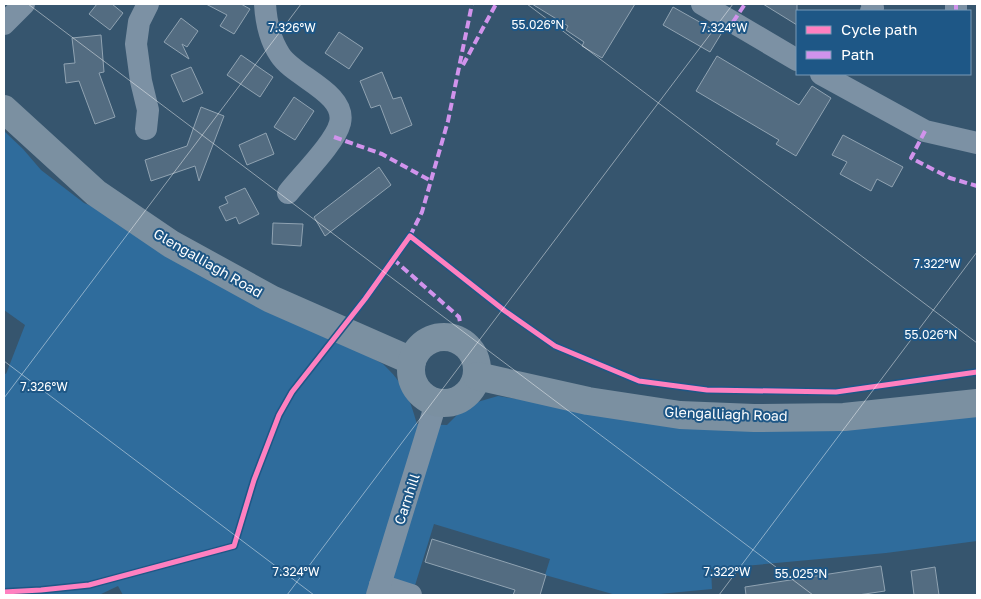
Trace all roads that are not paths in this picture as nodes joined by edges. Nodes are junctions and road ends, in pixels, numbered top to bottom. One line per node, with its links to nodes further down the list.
1 (24, 4): 5 (street)
2 (148, 4): 9 (street)
3 (265, 4): 11 (street)
4 (702, 4): 6 (street)
5 (4, 24)
6 (796, 59)
7 (830, 76): 10 (street)
8 (4, 109): 12 (main road, Glengalliagh Road)
9 (146, 129)
10 (977, 144)
11 (288, 193)
12 (412, 361): 13 (main road); 14 (main road)
13 (477, 376): 14 (main road); 15 (main road, Glengalliagh Road)
14 (436, 403): 16 (street, Carnhill)
15 (977, 403)
16 (378, 590): 17 (street)
17 (411, 595)

